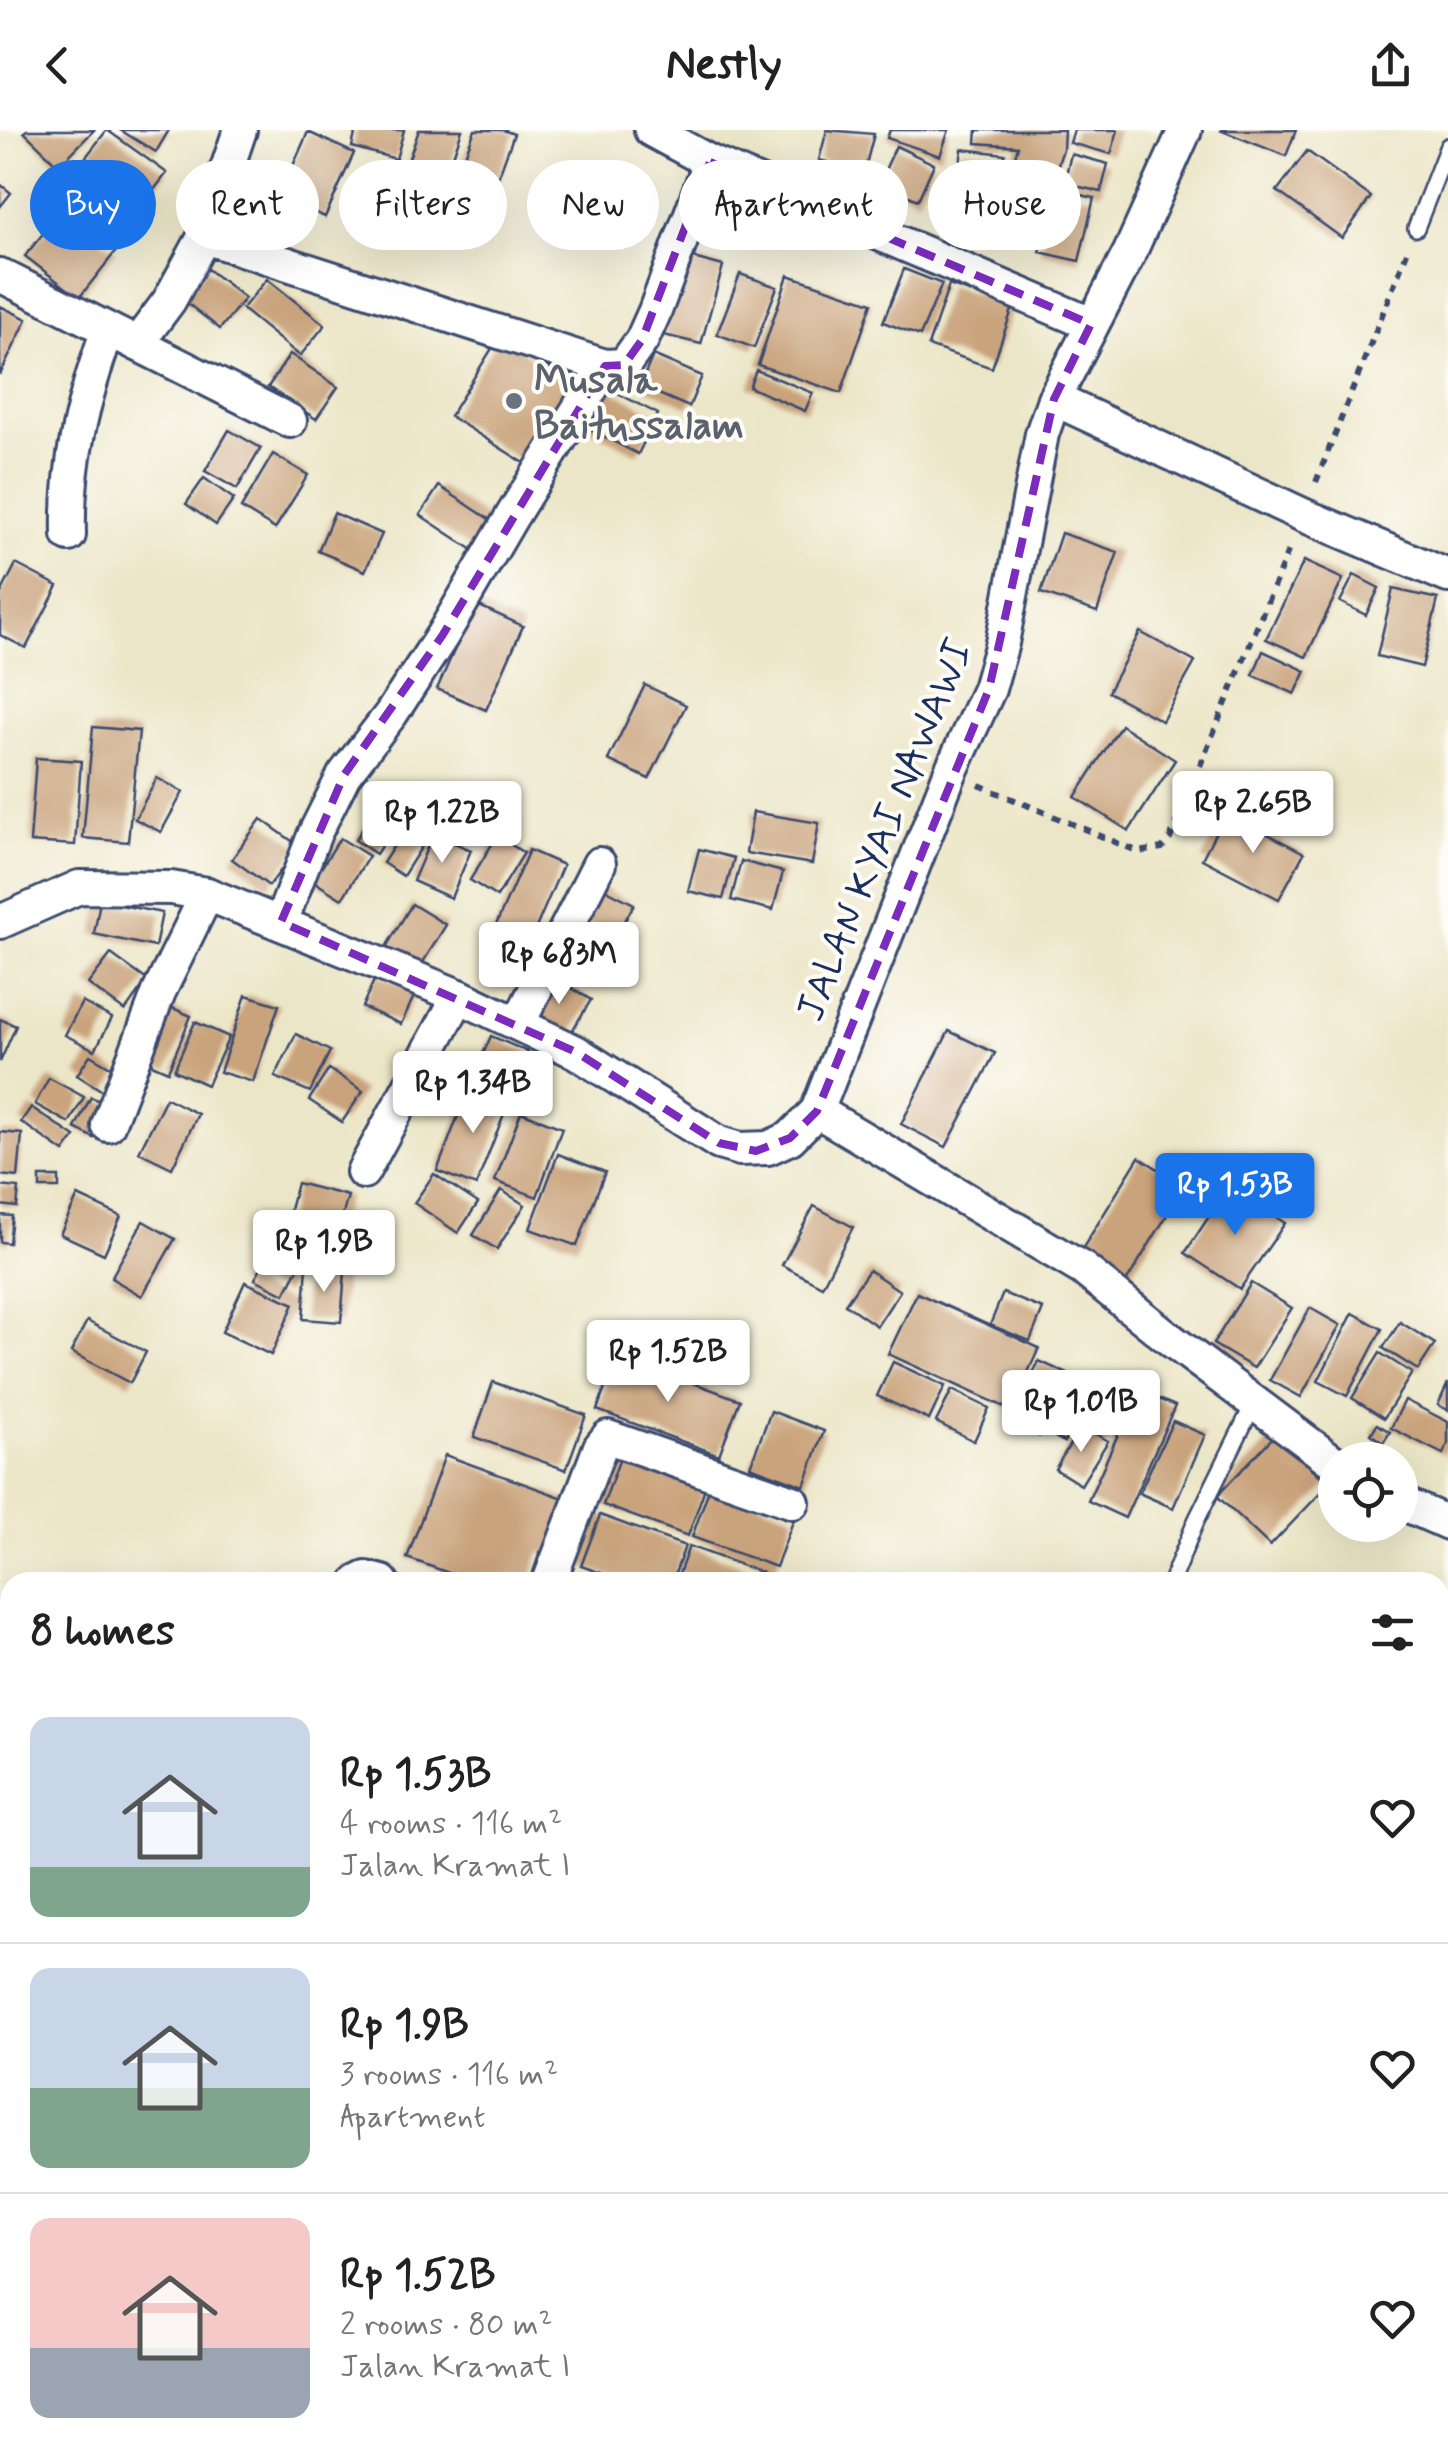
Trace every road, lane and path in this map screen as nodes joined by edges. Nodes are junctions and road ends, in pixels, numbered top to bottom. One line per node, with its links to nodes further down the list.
1 (240, 130): 5 (street)
2 (651, 130): 6 (street)
3 (1185, 130): 13 (street, JALAN KYAI NAWAWI)
4 (1448, 146): 7 (lane)
5 (230, 160)
6 (706, 160)
7 (1416, 228): 18 (path)
8 (679, 243): 15 (street)
9 (908, 246): 13 (street)
10 (196, 250): 14 (street)
11 (247, 250): 15 (street)
12 (0, 276): 14 (street)
13 (1090, 324): 16 (street, JALAN KYAI NAWAWI)
14 (122, 338): 17 (street); 19 (street)
15 (606, 366): 25 (street)
16 (1054, 400): 18 (street); 21 (street, JALAN KYAI NAWAWI)
17 (290, 421)
18 (1303, 515): 20 (street); 21 (path)
19 (70, 535)
20 (1448, 576)
21 (950, 773): 28 (street, JALAN KYAI NAWAWI)
22 (599, 864): 27 (street)
23 (207, 894): 24 (street); 25 (street); 29 (street)
24 (0, 922)
25 (281, 922): 26 (street)
26 (459, 996): 27 (street); 30 (street)
27 (518, 1024): 28 (street)
28 (817, 1112): 31 (street)
29 (108, 1125)
30 (363, 1172)
31 (1254, 1403): 32 (street); 37 (lane)
32 (1318, 1450)
33 (792, 1502): 36 (street)
34 (1418, 1510): 35 (street)
35 (1448, 1523)
36 (553, 1572)
37 (1175, 1572)

